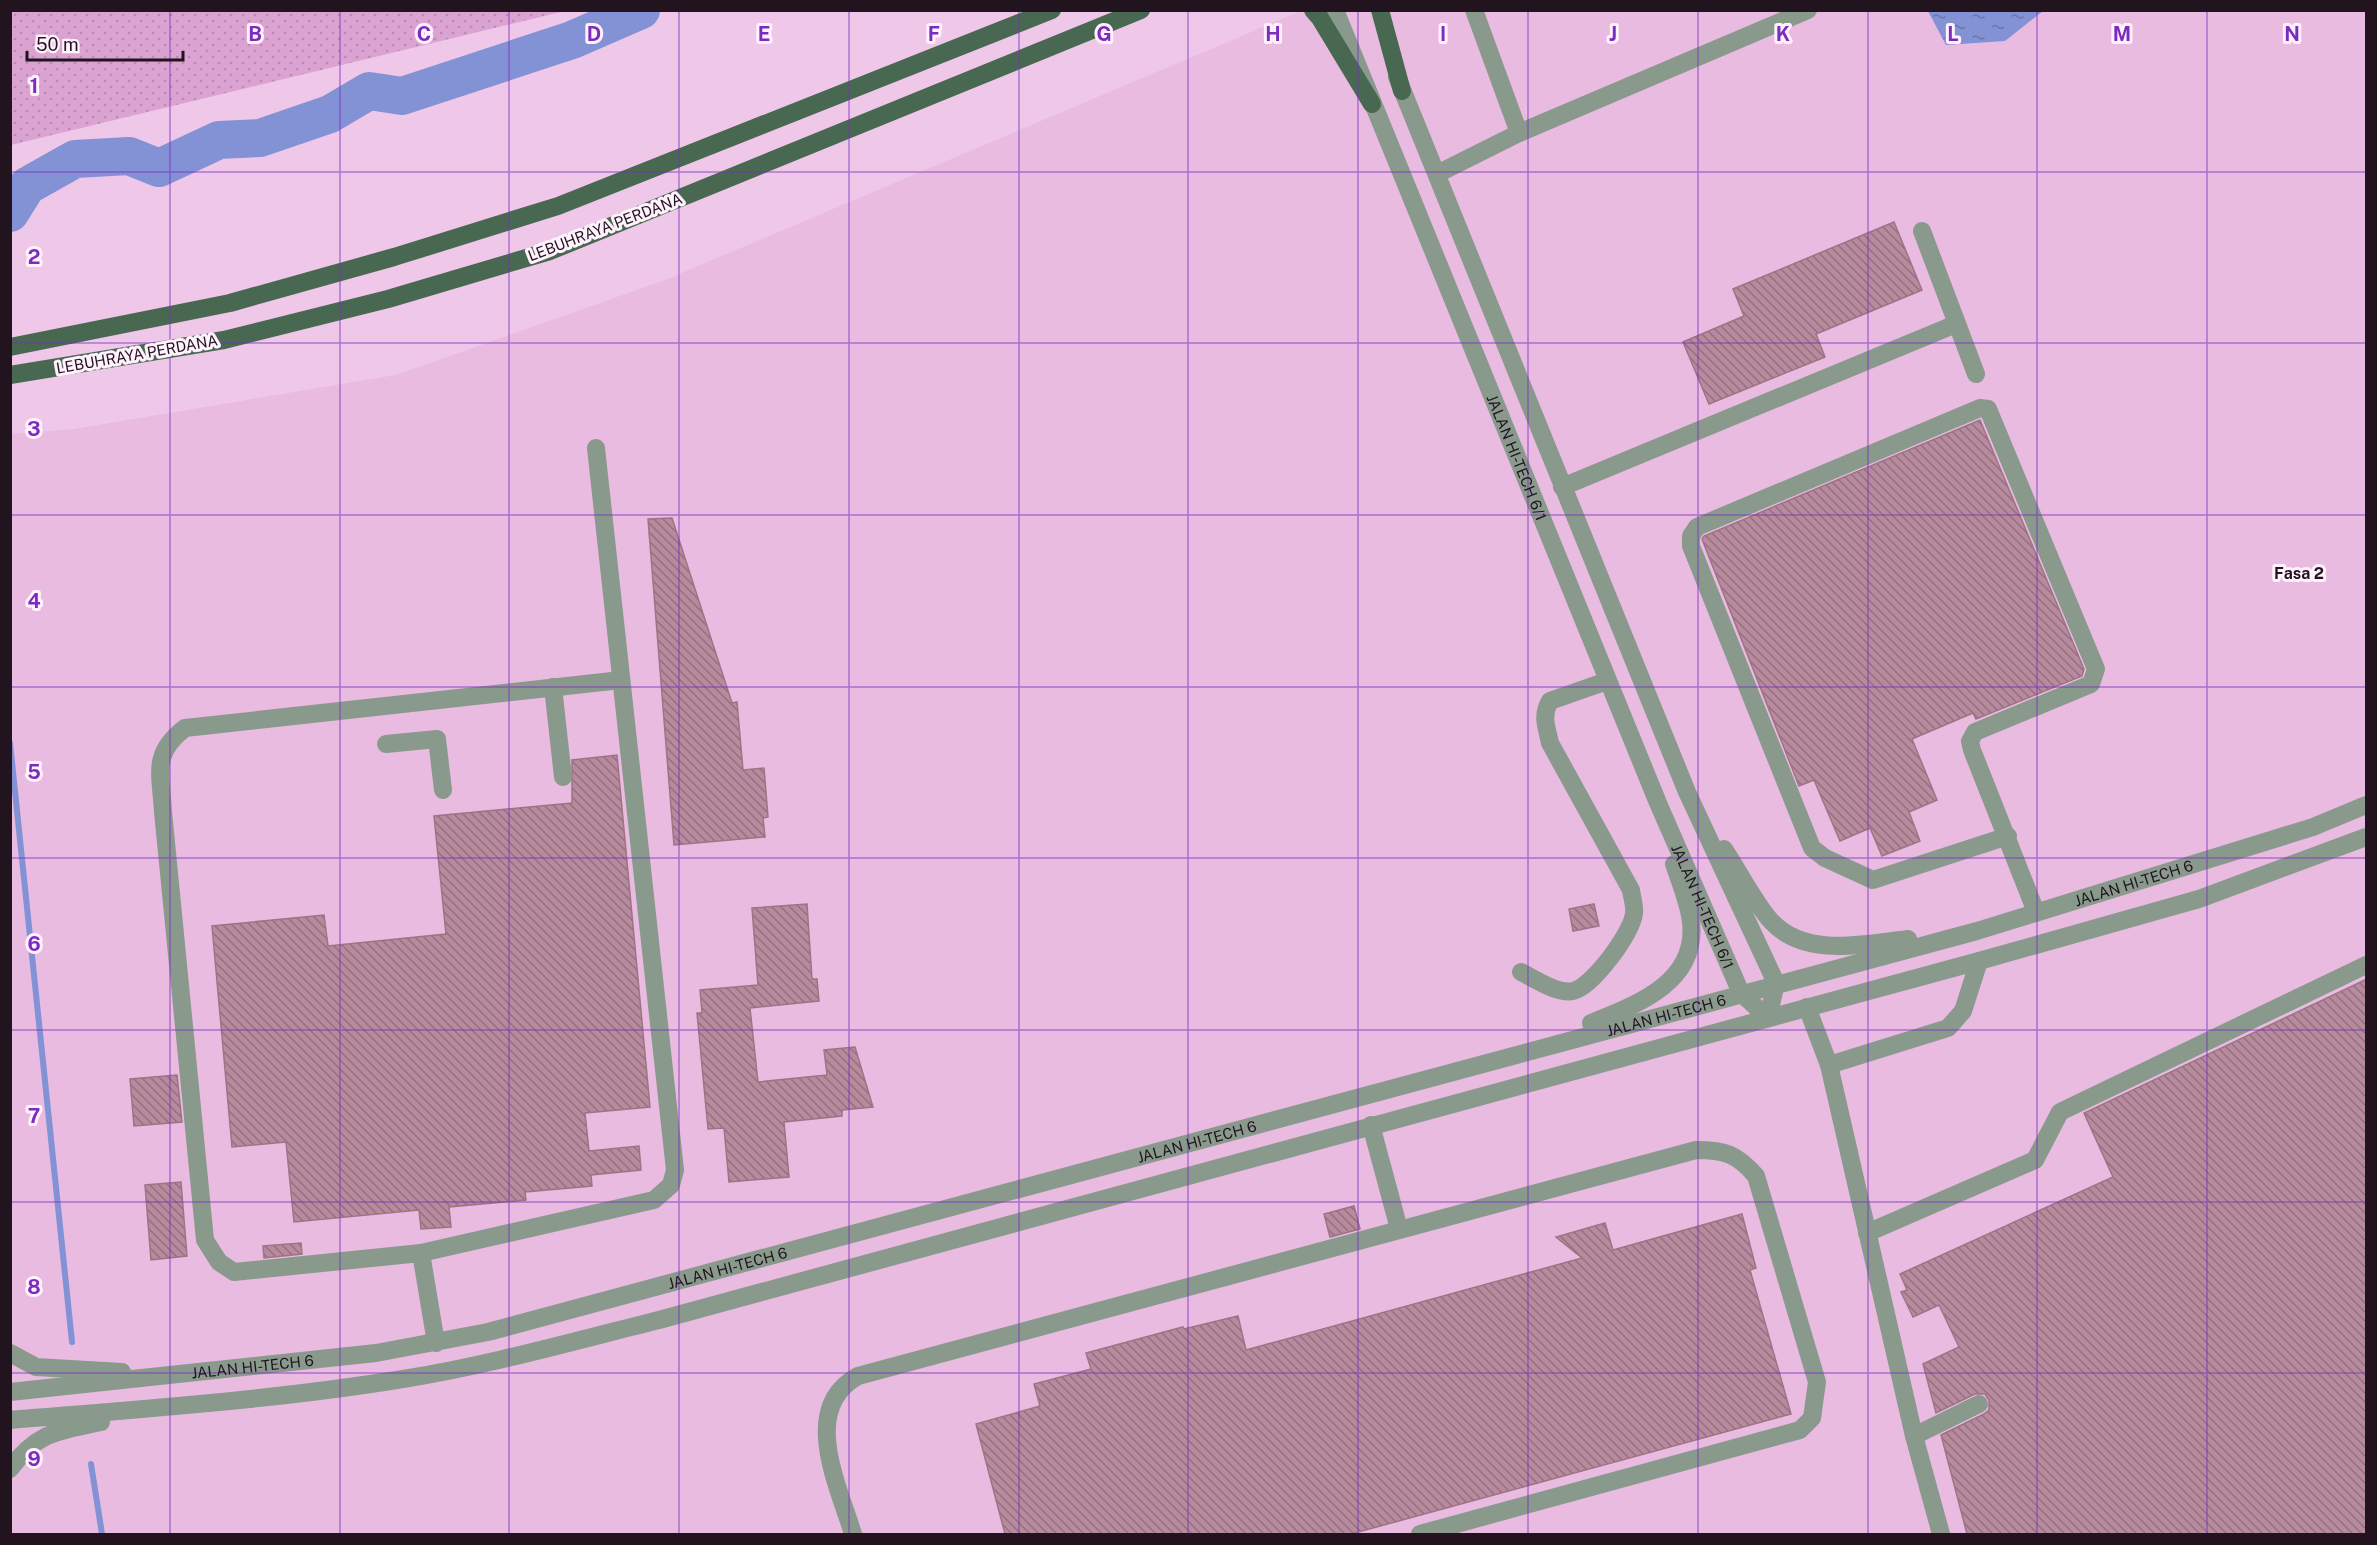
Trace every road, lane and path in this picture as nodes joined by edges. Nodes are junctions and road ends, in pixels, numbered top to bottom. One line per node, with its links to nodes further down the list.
1 (1052, 10): 15 (main road, LEBUHRAYA PERDANA)
2 (1141, 10): 17 (main road, LEBUHRAYA PERDANA)
3 (1313, 10): 10 (main road)
4 (1335, 10): 10 (street, JALAN HI-TECH 6/1)
5 (1372, 10): 9 (street)
6 (1380, 10): 9 (main road)
7 (1474, 10): 11 (street)
8 (1808, 10): 11 (street)
9 (1402, 91): 12 (street)
10 (1372, 104): 21 (street, JALAN HI-TECH 6/1)
11 (1520, 133): 12 (street)
12 (1437, 174): 19 (street)
13 (1922, 231): 14 (street)
14 (1956, 324): 16 (street); 19 (street)
15 (18, 346)
16 (1976, 374)
17 (10, 375)
18 (596, 448): 20 (street)
19 (1562, 487): 26 (street)
20 (621, 680): 22 (street); 45 (street)
21 (1607, 681): 27 (street, JALAN HI-TECH 6/1); 35 (street)
22 (553, 687): 24 (street); 45 (street)
23 (386, 744): 25 (street)
24 (563, 777)
25 (443, 790)
26 (1687, 792): 32 (street); 36 (street)
27 (1658, 803): 37 (street, JALAN HI-TECH 6/1); 40 (street)
28 (2367, 805): 31 (street, JALAN HI-TECH 6)
29 (2008, 836): 29 (street); 31 (street)
30 (2367, 837): 33 (street, JALAN HI-TECH 6)
31 (2036, 912): 32 (street, JALAN HI-TECH 6)
32 (1977, 931): 36 (street, JALAN HI-TECH 6)
33 (1979, 961): 38 (street, JALAN HI-TECH 6); 41 (street)
34 (2367, 965): 44 (street)
35 (1521, 972)
36 (1776, 983): 37 (street, JALAN HI-TECH 6); 39 (street)
37 (1741, 993): 39 (street, JALAN HI-TECH 6/1); 40 (street, JALAN HI-TECH 6)
38 (1807, 1006): 39 (street, JALAN HI-TECH 6); 41 (street)
39 (1768, 1018): 42 (street, JALAN HI-TECH 6)
40 (1526, 1051): 46 (street, JALAN HI-TECH 6)
41 (1829, 1065): 44 (street)
42 (1371, 1125): 43 (street); 51 (street, JALAN HI-TECH 6)
43 (1399, 1229): 55 (street); 56 (street)
44 (1867, 1233): 53 (street)
45 (421, 1253): 46 (street)
46 (436, 1343): 48 (street, JALAN HI-TECH 6)
47 (10, 1353): 48 (street)
48 (174, 1376): 49 (street, JALAN HI-TECH 6)
49 (10, 1392)
50 (1979, 1404): 53 (street)
51 (173, 1407): 52 (street, JALAN HI-TECH 6); 54 (street)
52 (10, 1420)
53 (1914, 1436): 57 (street)
54 (10, 1469)
55 (853, 1534)
56 (1420, 1534)
57 (1941, 1534)

